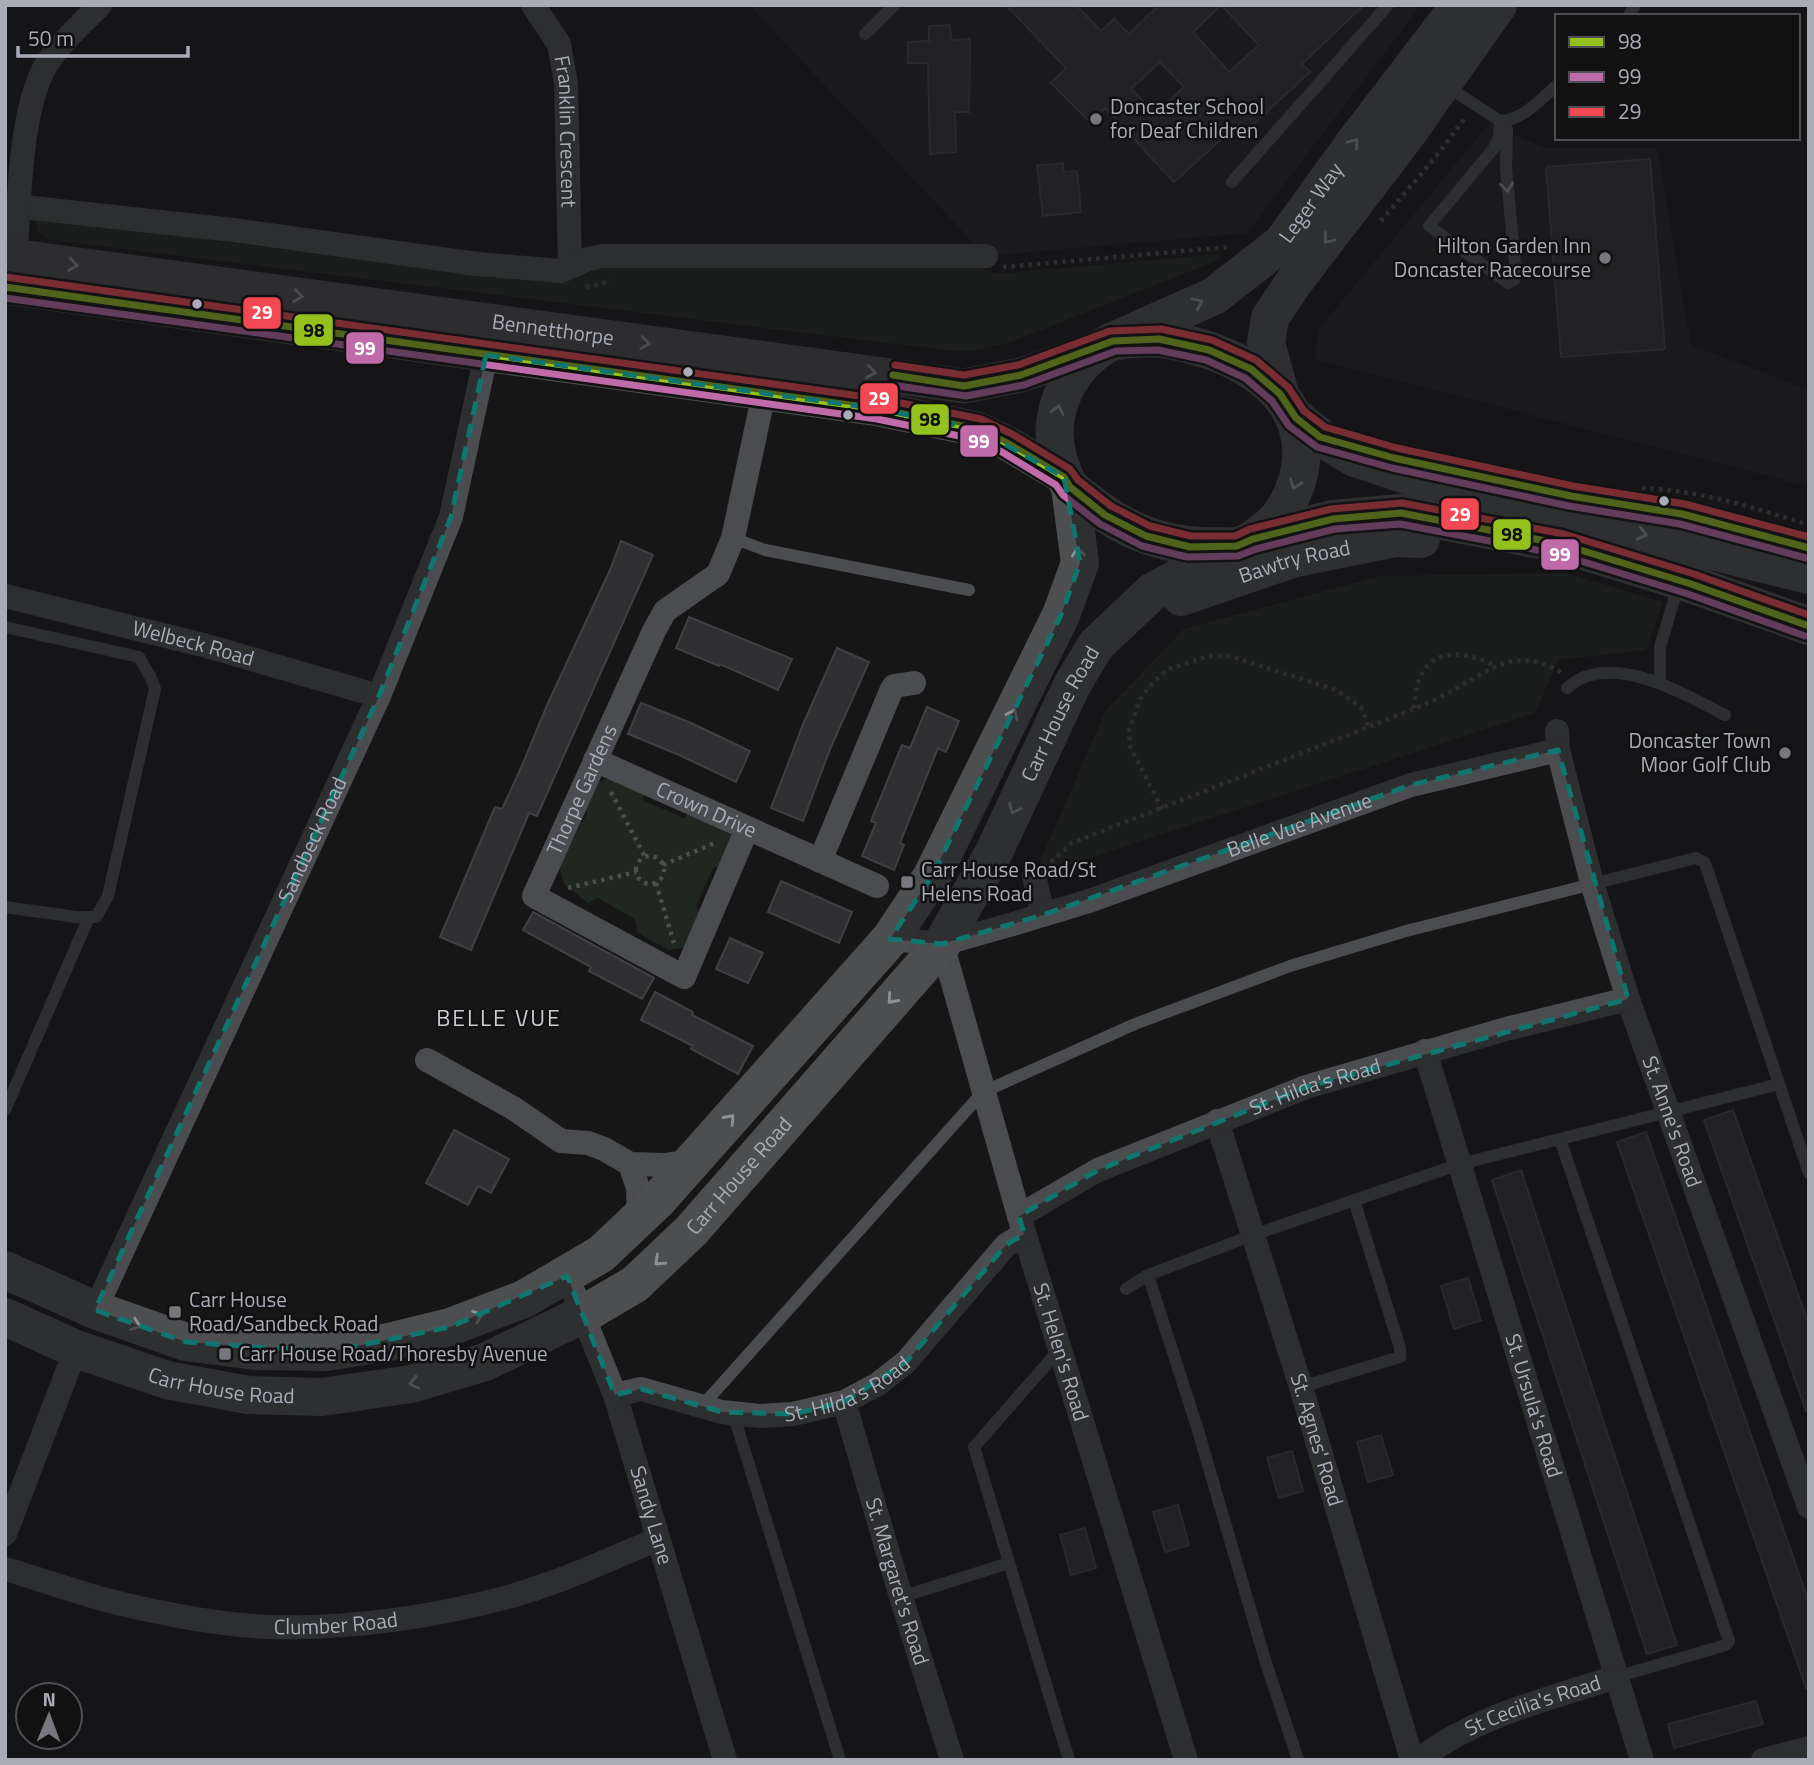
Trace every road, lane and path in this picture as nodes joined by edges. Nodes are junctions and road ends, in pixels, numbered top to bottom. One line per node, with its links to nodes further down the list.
1 (100, 5): 13 (street)
2 (533, 5): 17 (street, Franklin Crescent)
3 (894, 5): 7 (lane)
4 (1388, 5): 12 (lane)
5 (1498, 5): 8 (highway, Leger Way)
6 (1457, 6): 19 (highway, Leger Way, one-way to 6)
7 (865, 34)
8 (1442, 83): 10 (lane); 22 (highway, Leger Way, one-way to 22)
9 (1555, 87): 11 (lane)
10 (1475, 104): 11 (lane); 14 (path)
11 (1500, 121): 11 (lane, one-way to 11)
12 (1232, 182)
13 (12, 206): 17 (street); 18 (street)
14 (1374, 230)
15 (1231, 247): 16 (path)
16 (986, 256): 17 (street)
17 (570, 267)
18 (10, 272): 19 (street, Bennetthorpe, one-way to 19); 20 (street, Bennetthorpe)
19 (1105, 345): 22 (highway); 23 (highway, one-way to 19)
20 (486, 355): 21 (street, Bennetthorpe); 41 (street, Sandbeck Road)
21 (764, 393): 23 (street, Bennetthorpe); 26 (street, Thorpe Gardens)
22 (1299, 416): 27 (highway, one-way to 27); 29 (lane); 30 (highway, one-way to 30)
23 (1067, 482): 27 (highway); 61 (highway, Carr House Road, one-way to 23)
24 (1638, 488): 25 (path)
25 (1809, 525)
26 (733, 538): 32 (lane); 46 (street, Thorpe Gardens)
27 (1245, 543): 28 (highway, Bawtry Road); 34 (highway, Carr House Road)
28 (1561, 544): 31 (highway, Bawtry Road); 34 (highway, Bawtry Road)
29 (1809, 548)
30 (1809, 575)
31 (1680, 581): 35 (highway, Bawtry Road); 38 (lane)
32 (969, 590)
33 (5, 596): 41 (street, Welbeck Road)
34 (1118, 622): 62 (highway, Carr House Road, one-way to 62)
35 (1809, 626)
36 (5, 627): 60 (lane)
37 (1495, 666): 40 (path); 42 (path); 42 (path)
38 (1660, 682): 40 (lane); 43 (lane)
39 (914, 683): 50 (street)
40 (1571, 684)
41 (379, 695): 85 (street, Sandbeck Road)
42 (1414, 709): 44 (path)
43 (1725, 715)
44 (1369, 727): 47 (path); 47 (path)
45 (1558, 741): 55 (street, St. Anne's Road); 59 (street, Belle Vue Avenue)
46 (595, 760): 48 (street, Crown Drive); 49 (path); 57 (street, Thorpe Gardens)
47 (1162, 809): 53 (path)
48 (747, 829): 50 (street, Crown Drive); 51 (path); 63 (street)
49 (645, 857): 51 (path); 52 (path)
50 (820, 861): 56 (street, Crown Drive)
51 (663, 865): 54 (path)
52 (636, 872): 54 (path); 57 (path)
53 (1034, 876): 59 (street)
54 (656, 883): 63 (path)
55 (1592, 883): 64 (street, St. Anne's Road); 67 (lane); 68 (lane)
56 (877, 886)
57 (534, 895): 63 (street)
58 (5, 907): 60 (lane)
59 (1043, 915): 62 (street, Belle Vue Avenue)
60 (89, 917): 69 (lane)
61 (890, 939): 62 (street); 73 (highway, Carr House Road, one-way to 61)
62 (942, 944): 68 (street, St. Helen's Road); 86 (highway, Carr House Road, one-way to 86)
63 (684, 977)
64 (1628, 999): 65 (street, St. Hilda's Road); 70 (street, St. Anne's Road)
65 (1425, 1051): 71 (street, St. Hilda's Road); 75 (street, St. Ursula's Road)
66 (427, 1060): 74 (street)
67 (1779, 1084): 70 (lane); 76 (lane)
68 (983, 1092): 79 (street, St. Helen's Road); 93 (lane)
69 (5, 1110)
70 (1666, 1111): 72 (lane); 95 (street, St. Anne's Road)
71 (1217, 1121): 79 (street, St. Hilda's Road); 80 (street, St. Agnes' Road)
72 (1560, 1139): 75 (lane); 101 (lane)
73 (692, 1161): 74 (street); 78 (highway, Carr House Road)
74 (630, 1164): 78 (street)
75 (1460, 1164): 77 (lane); 101 (street, St. Ursula's Road)
76 (1809, 1173)
77 (1354, 1200): 80 (lane); 90 (lane)
78 (639, 1219): 83 (highway, Carr House Road)
79 (1021, 1225): 89 (street, St. Helen's Road); 92 (street, St. Hilda's Road)
80 (1253, 1235): 82 (lane); 90 (street, St. Agnes' Road)
81 (5, 1270): 85 (highway, Carr House Road)
82 (1149, 1275): 84 (lane); 108 (lane)
83 (567, 1276): 85 (highway, Carr House Road, one-way to 83); 86 (street, Sandy Lane)
84 (1126, 1289)
85 (95, 1310)
86 (584, 1314): 88 (highway, Carr House Road, one-way to 88); 91 (street, Sandy Lane)
87 (5, 1317): 88 (highway, Carr House Road)
88 (76, 1349): 96 (street)
89 (1059, 1350): 98 (lane); 107 (street, St. Helen's Road)
90 (1301, 1387): 109 (street, St. Agnes' Road)
91 (615, 1395): 93 (street, St. Hilda's Road); 97 (street, Sandy Lane)
92 (844, 1402): 94 (street, St. Hilda's Road); 100 (street, St. Margaret's Road)
93 (701, 1407): 94 (street, St. Hilda's Road)
94 (733, 1413): 104 (lane)
95 (1809, 1507)
96 (5, 1534)
97 (658, 1539): 99 (street, Clumber Road); 103 (street, Sandy Lane)
98 (1009, 1563): 100 (lane); 106 (lane)
99 (5, 1569)
100 (901, 1597): 105 (street, St. Margaret's Road)
101 (1616, 1677): 110 (street, St Cecilia's Road); 111 (street, St. Ursula's Road)
102 (1809, 1748): 112 (street)
103 (721, 1758)
104 (840, 1760)
105 (952, 1760)
106 (1069, 1760)
107 (1186, 1760)
108 (1298, 1760)
109 (1412, 1760)
110 (1418, 1760)
111 (1642, 1760)
112 (1763, 1760)

